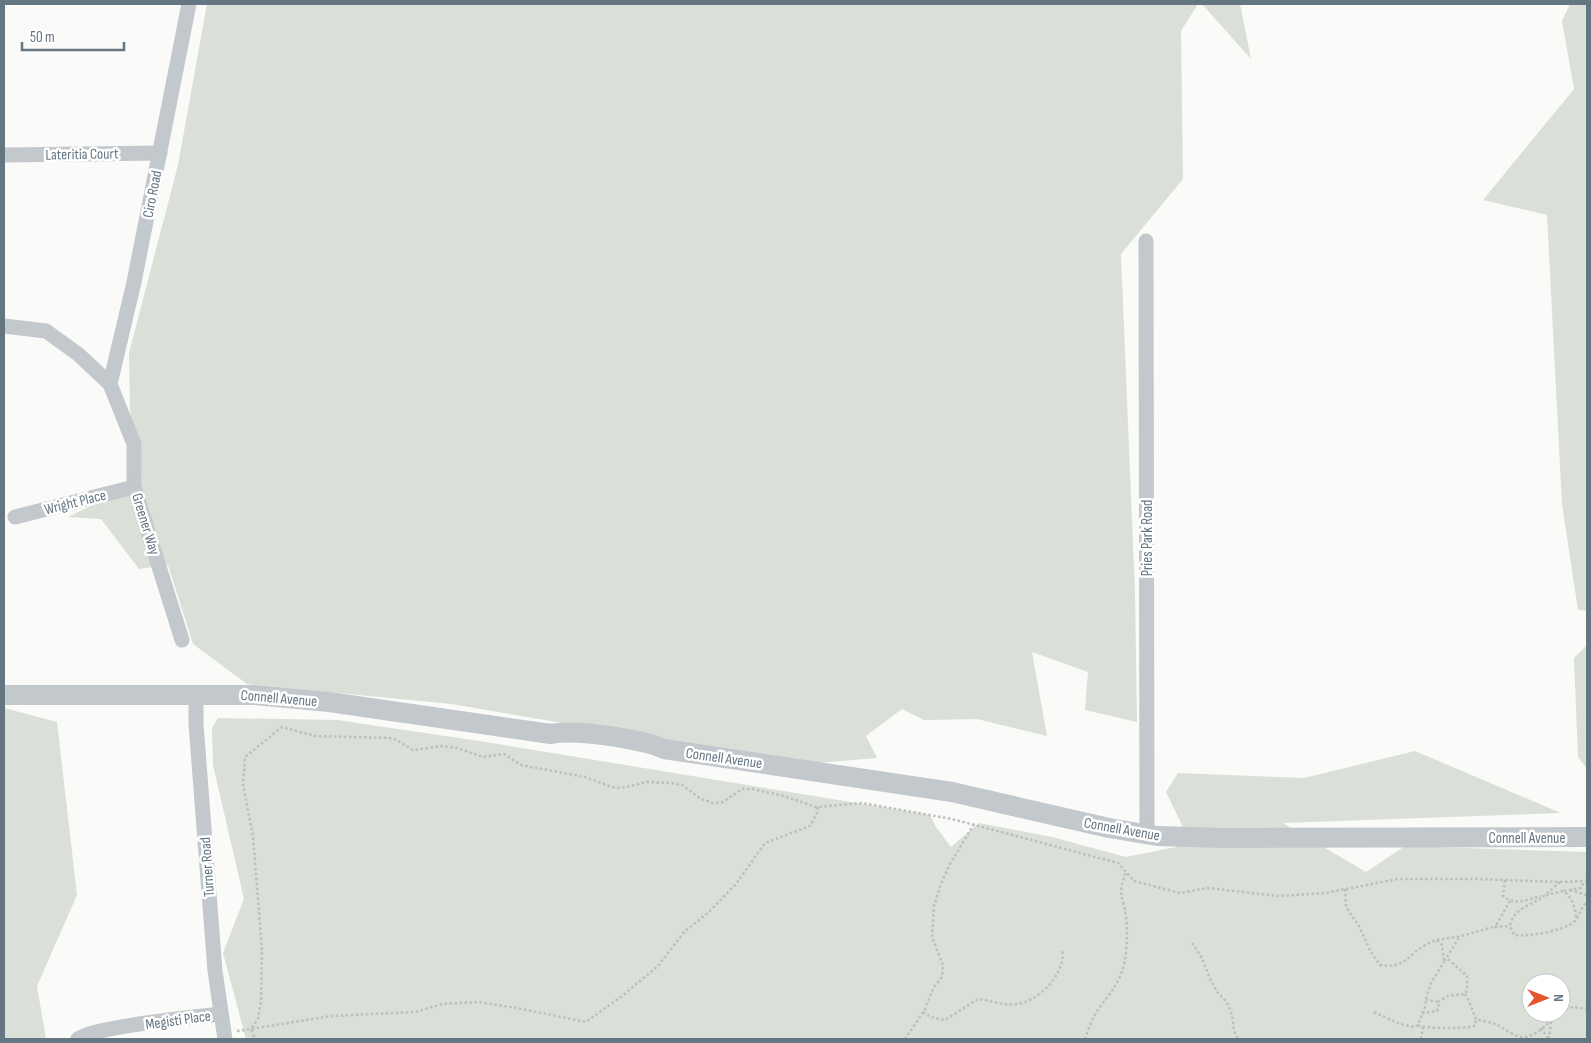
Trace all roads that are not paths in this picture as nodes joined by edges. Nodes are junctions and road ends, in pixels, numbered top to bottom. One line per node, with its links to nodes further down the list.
1 (189, 4): 2 (street, Ciro Road)
2 (160, 153): 3 (street, Lateritia Court); 6 (street, Ciro Road)
3 (4, 155)
4 (1146, 241): 12 (street, Pries Park Road)
5 (4, 326): 6 (street, Greener Way)
6 (110, 384): 7 (street, Greener Way)
7 (134, 487): 8 (street, Wright Place); 9 (street, Greener Way)
8 (15, 518)
9 (182, 640)
10 (196, 694): 11 (street, Connell Avenue); 12 (street, Connell Avenue); 14 (street, Turner Road)
11 (4, 695)
12 (1147, 835): 13 (street, Connell Avenue)
13 (1587, 837)
14 (220, 1014): 15 (street, Turner Road); 16 (street, Megisti Place)
15 (224, 1036)
16 (78, 1039)

